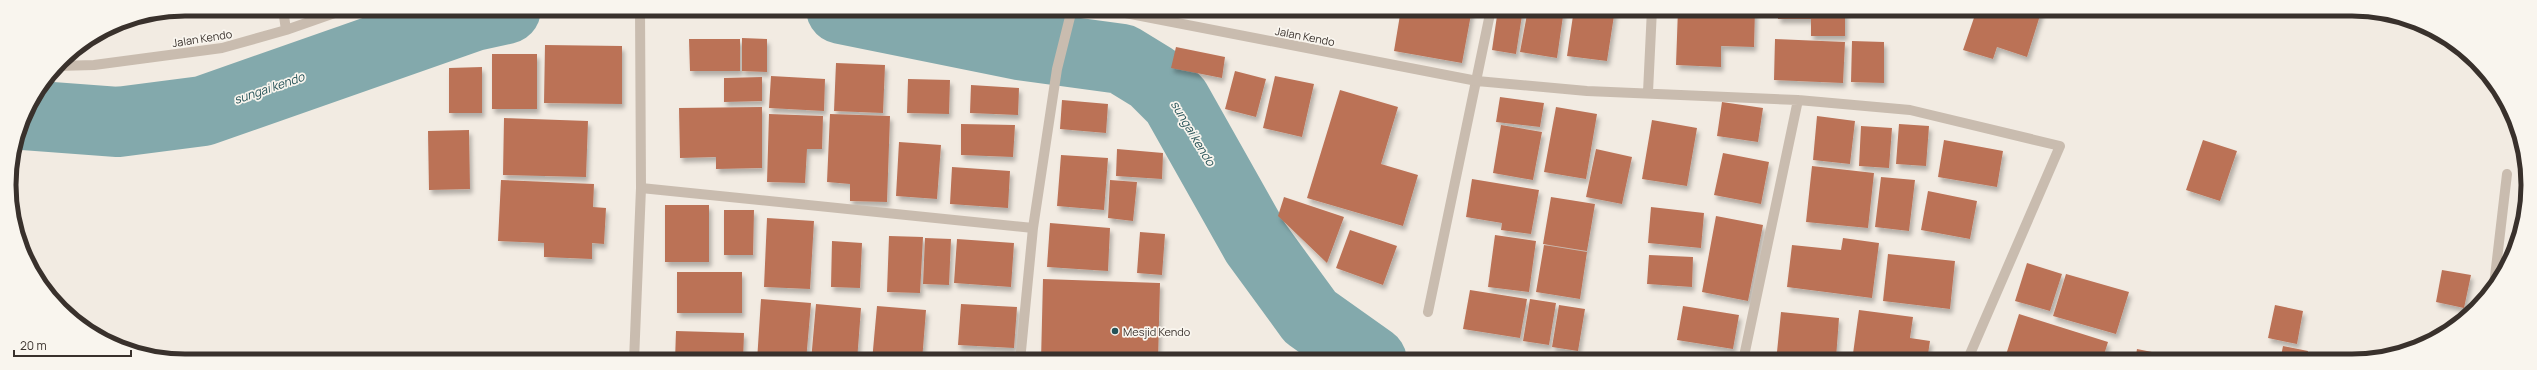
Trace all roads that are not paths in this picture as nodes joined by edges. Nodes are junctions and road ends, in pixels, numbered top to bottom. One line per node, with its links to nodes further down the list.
1 (285, 16): 8 (street)
2 (326, 16): 8 (street, Jalan Kendo)
3 (640, 16): 14 (street)
4 (1070, 16): 15 (street)
5 (1152, 16): 10 (street, Jalan Kendo)
6 (1490, 16): 10 (street)
7 (1652, 16): 11 (street)
8 (286, 30): 9 (street, Jalan Kendo)
9 (64, 66)
10 (1477, 81): 11 (street, Jalan Kendo); 17 (street)
11 (1648, 92): 12 (street, Jalan Kendo)
12 (1798, 100): 20 (street); 21 (street, Jalan Kendo)
13 (2507, 174): 16 (street)
14 (641, 188): 15 (street); 18 (street)
15 (1034, 228): 19 (street)
16 (2495, 275)
17 (1428, 312)
18 (634, 354)
19 (1021, 354)
20 (1744, 354)
21 (1970, 354)

